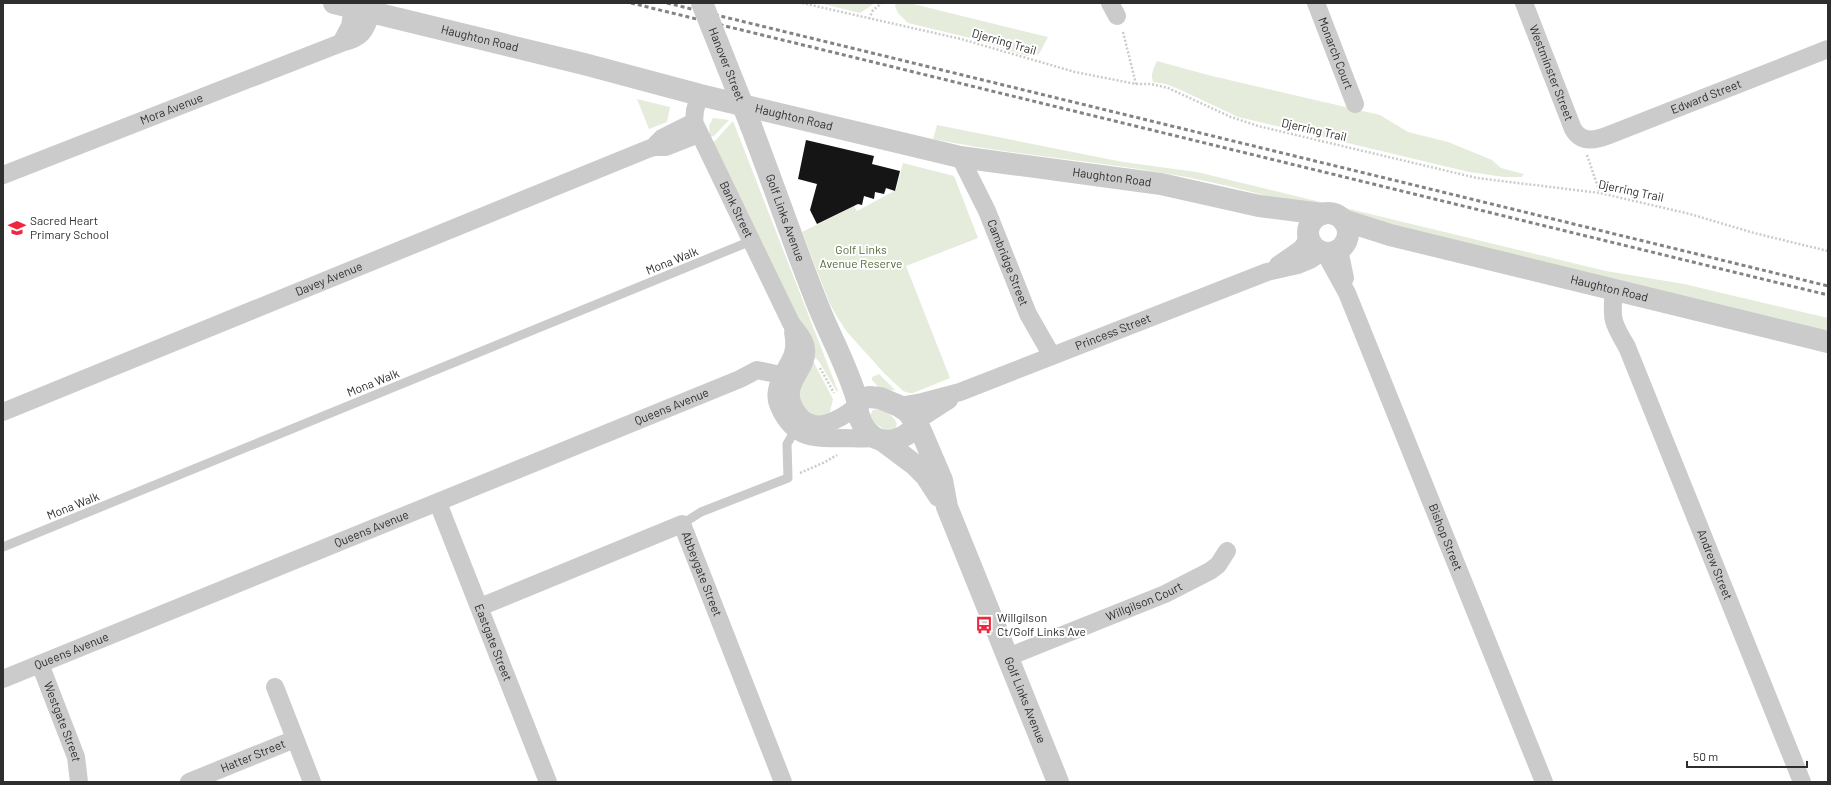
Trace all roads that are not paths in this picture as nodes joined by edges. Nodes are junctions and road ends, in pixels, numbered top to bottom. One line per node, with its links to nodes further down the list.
1 (702, 3): 8 (street, Hanover Street, bridge)
2 (1316, 3): 7 (street, Monarch Court)
3 (1524, 3): 10 (street, Westminster Street)
4 (353, 8): 6 (street, Haughton Road); 12 (street, Mora Avenue)
5 (1828, 48): 10 (street, Edward Street)
6 (700, 95): 9 (street); 11 (street, Haughton Road)
7 (1355, 104)
8 (751, 126): 20 (street, Golf Links Avenue)
9 (696, 128): 17 (street, Bank Street); 27 (street, Davey Avenue)
10 (1585, 139)
11 (970, 159): 13 (street, Haughton Road); 22 (street, Cambridge Street)
12 (3, 175)
13 (1259, 206): 14 (street, Haughton Road); 18 (street, Haughton Road)
14 (1322, 214): 15 (street, Haughton Road); 18 (street)
15 (1343, 220): 16 (street, Haughton Road); 18 (street)
16 (1390, 236): 18 (street, Haughton Road); 19 (street, Haughton Road)
17 (751, 241): 23 (street, Bank Street); 34 (lane, Mona Walk)
18 (1325, 244): 22 (street, Princess Street); 48 (street, Bishop Street)
19 (1620, 291): 21 (street, Haughton Road); 49 (street, Andrew Street)
20 (820, 309): 25 (street, Golf Links Avenue); 26 (street, Golf Links Avenue)
21 (1828, 342)
22 (1045, 359): 24 (street, Princess Street)
23 (785, 386): 29 (street); 31 (street, Queens Avenue)
24 (960, 392): 25 (street, Princess Street); 28 (street, Princess Street)
25 (890, 402): 26 (street); 28 (street)
26 (858, 405): 29 (street); 30 (street)
27 (3, 412)
28 (915, 423): 30 (street); 32 (street, Golf Links Avenue)
29 (799, 424): 30 (street); 33 (lane)
30 (880, 439): 32 (street, Golf Links Avenue)
31 (438, 503): 36 (street, Eastgate Street); 38 (street, Queens Avenue)
32 (947, 507): 37 (street, Golf Links Avenue)
33 (682, 524): 36 (street, Abbeygate Street); 46 (street, Abbeygate Street)
34 (3, 547)
35 (1227, 551): 37 (street, Willgilson Court)
36 (480, 607): 45 (street, Eastgate Street)
37 (1008, 657): 47 (street, Golf Links Avenue)
38 (40, 664): 39 (street, Queens Avenue); 42 (street, Westgate Street)
39 (3, 679)
40 (275, 686): 41 (street, Hatter Street)
41 (295, 739): 43 (street, Hatter Street); 44 (street, Hatter Street)
42 (79, 782)
43 (189, 782)
44 (312, 782)
45 (548, 782)
46 (783, 782)
47 (1058, 782)
48 (1544, 782)
49 (1802, 782)

